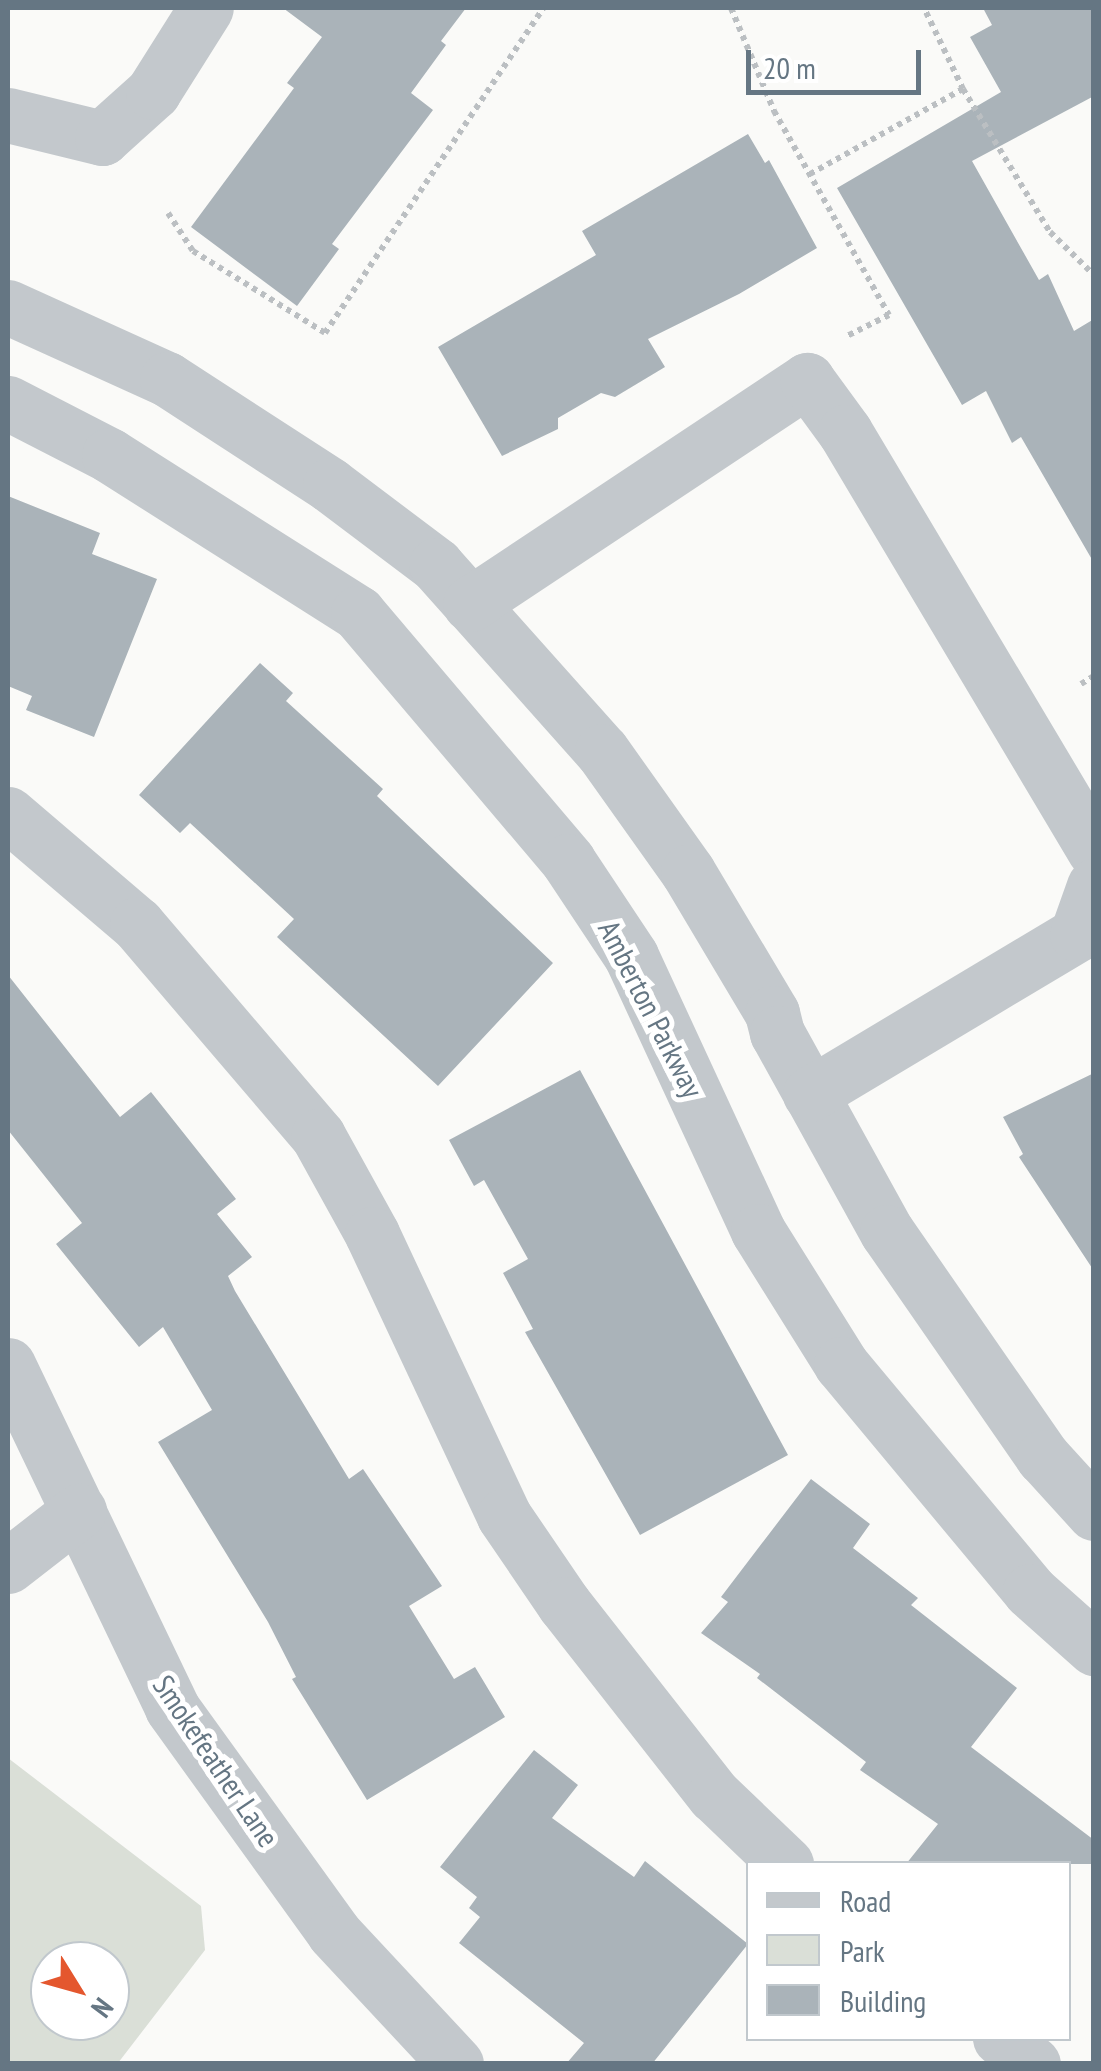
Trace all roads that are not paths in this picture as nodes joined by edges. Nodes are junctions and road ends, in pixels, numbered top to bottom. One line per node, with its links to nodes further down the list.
1 (206, 8): 2 (street)
2 (8, 117)
3 (8, 307): 5 (street)
4 (8, 403): 14 (street, Amberton Parkway)
5 (470, 604): 7 (street); 9 (street)
6 (8, 814): 15 (street)
7 (1094, 850)
8 (1094, 886): 9 (street)
9 (810, 1094): 12 (street)
10 (8, 1365): 11 (street, Smokefeather Lane)
11 (79, 1511): 13 (street); 17 (street, Smokefeather Lane)
12 (1094, 1512)
13 (8, 1566)
14 (1094, 1648)
15 (783, 1861)
16 (1004, 2041): 18 (street)
17 (456, 2064)
18 (1033, 2064)

